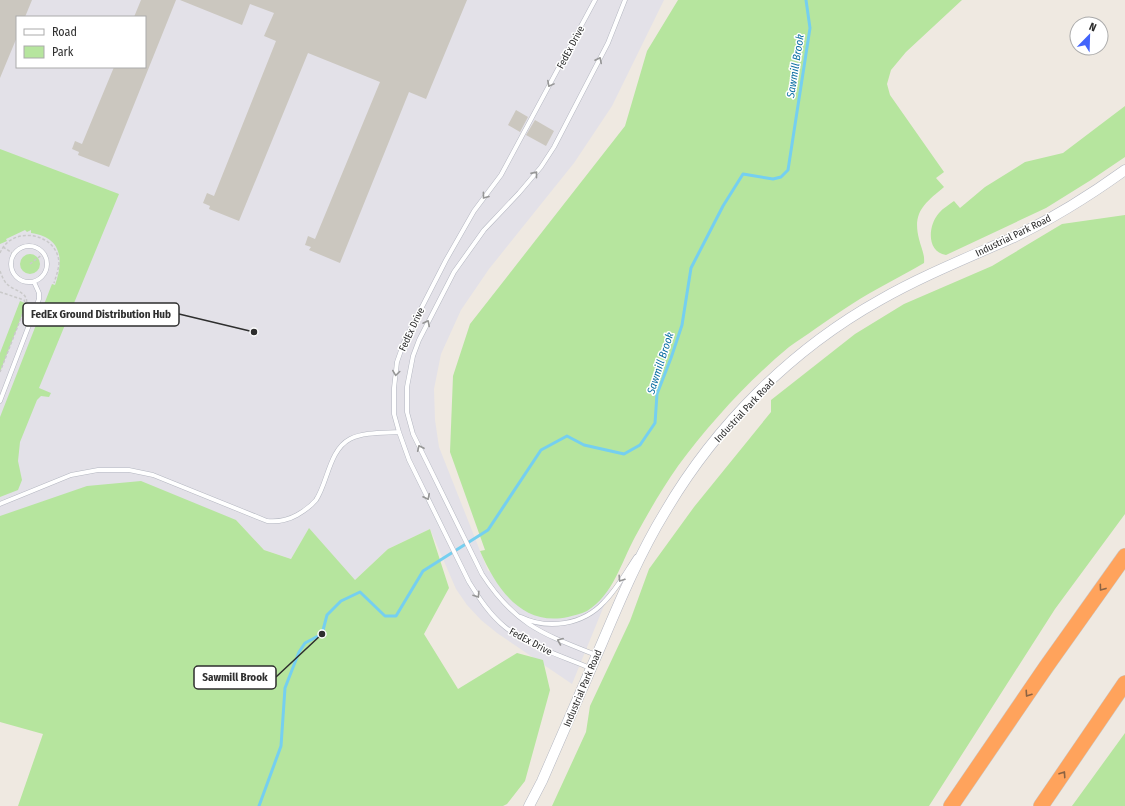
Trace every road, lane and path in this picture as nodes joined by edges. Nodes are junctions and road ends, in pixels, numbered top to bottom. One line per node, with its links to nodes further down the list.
1 (595, 0): 17 (lane, FedEx Drive, one-way to 17)
2 (625, 0): 21 (lane, FedEx Drive, one-way to 2)
3 (1125, 170): 19 (street, Industrial Park Road)
4 (4, 246): 5 (path); 6 (path); 7 (path); 12 (path)
5 (0, 247)
6 (0, 253)
7 (14, 254): 8 (lane); 11 (lane)
8 (43, 254): 9 (path); 11 (lane)
9 (30, 264)
10 (0, 271): 14 (path)
11 (34, 282): 16 (lane)
12 (54, 283)
13 (0, 292): 14 (path)
14 (26, 305): 15 (path)
15 (0, 372)
16 (0, 401)
17 (398, 432): 18 (lane); 23 (lane, FedEx Drive, one-way to 23)
18 (0, 504)
19 (665, 511): 21 (lane, one-way to 21); 22 (street, Industrial Park Road)
20 (1125, 556): 26 (highway, one-way to 26)
21 (515, 614): 22 (lane, FedEx Drive, one-way to 21)
22 (596, 656): 23 (street, Industrial Park Road)
23 (590, 668): 25 (street, Industrial Park Road)
24 (1125, 683): 27 (highway, one-way to 24)
25 (529, 806)
26 (951, 806)
27 (1041, 806)

